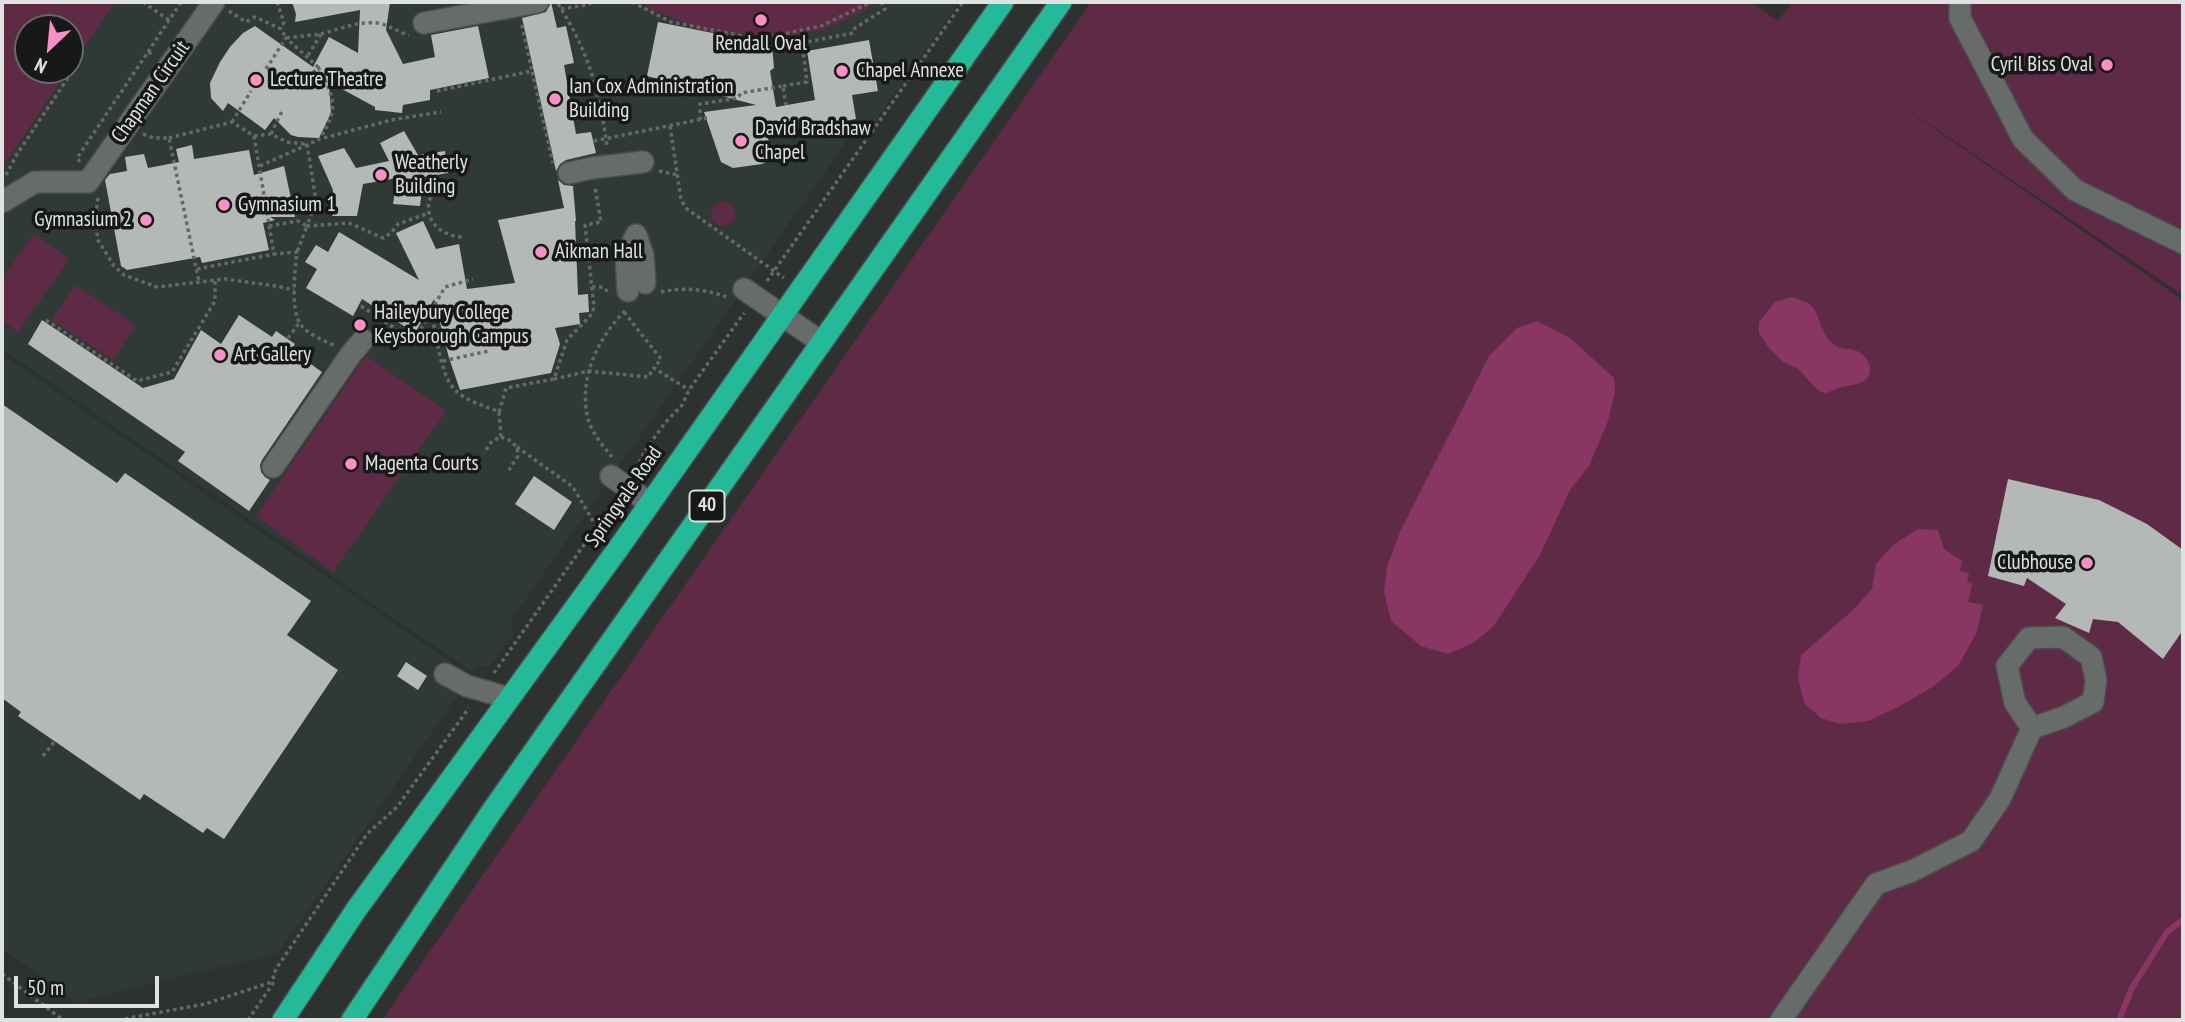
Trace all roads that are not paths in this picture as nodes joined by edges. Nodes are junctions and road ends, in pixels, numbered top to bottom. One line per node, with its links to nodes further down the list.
1 (214, 2): 9 (lane, Chapman Circuit)
2 (538, 2): 6 (lane)
3 (1003, 2): 14 (highway, Springvale Road / 40)
4 (1061, 2): 15 (highway, 40)
5 (1959, 2): 11 (lane)
6 (420, 30)
7 (643, 162): 8 (lane)
8 (562, 174)
9 (2, 202)
10 (636, 235): 12 (lane)
11 (2183, 243)
12 (637, 297)
13 (749, 298): 14 (lane)
14 (782, 315): 15 (lane); 19 (highway, Springvale Road / 40)
15 (821, 342): 24 (highway, 40)
16 (357, 347): 17 (lane)
17 (273, 467)
18 (623, 473): 19 (lane)
19 (650, 503): 21 (highway, Springvale Road / 40)
20 (445, 674): 21 (lane)
21 (509, 698): 23 (highway, Springvale Road / 40)
22 (2032, 728): 22 (lane); 25 (lane)
23 (283, 1020)
24 (352, 1020)
25 (1781, 1020)

